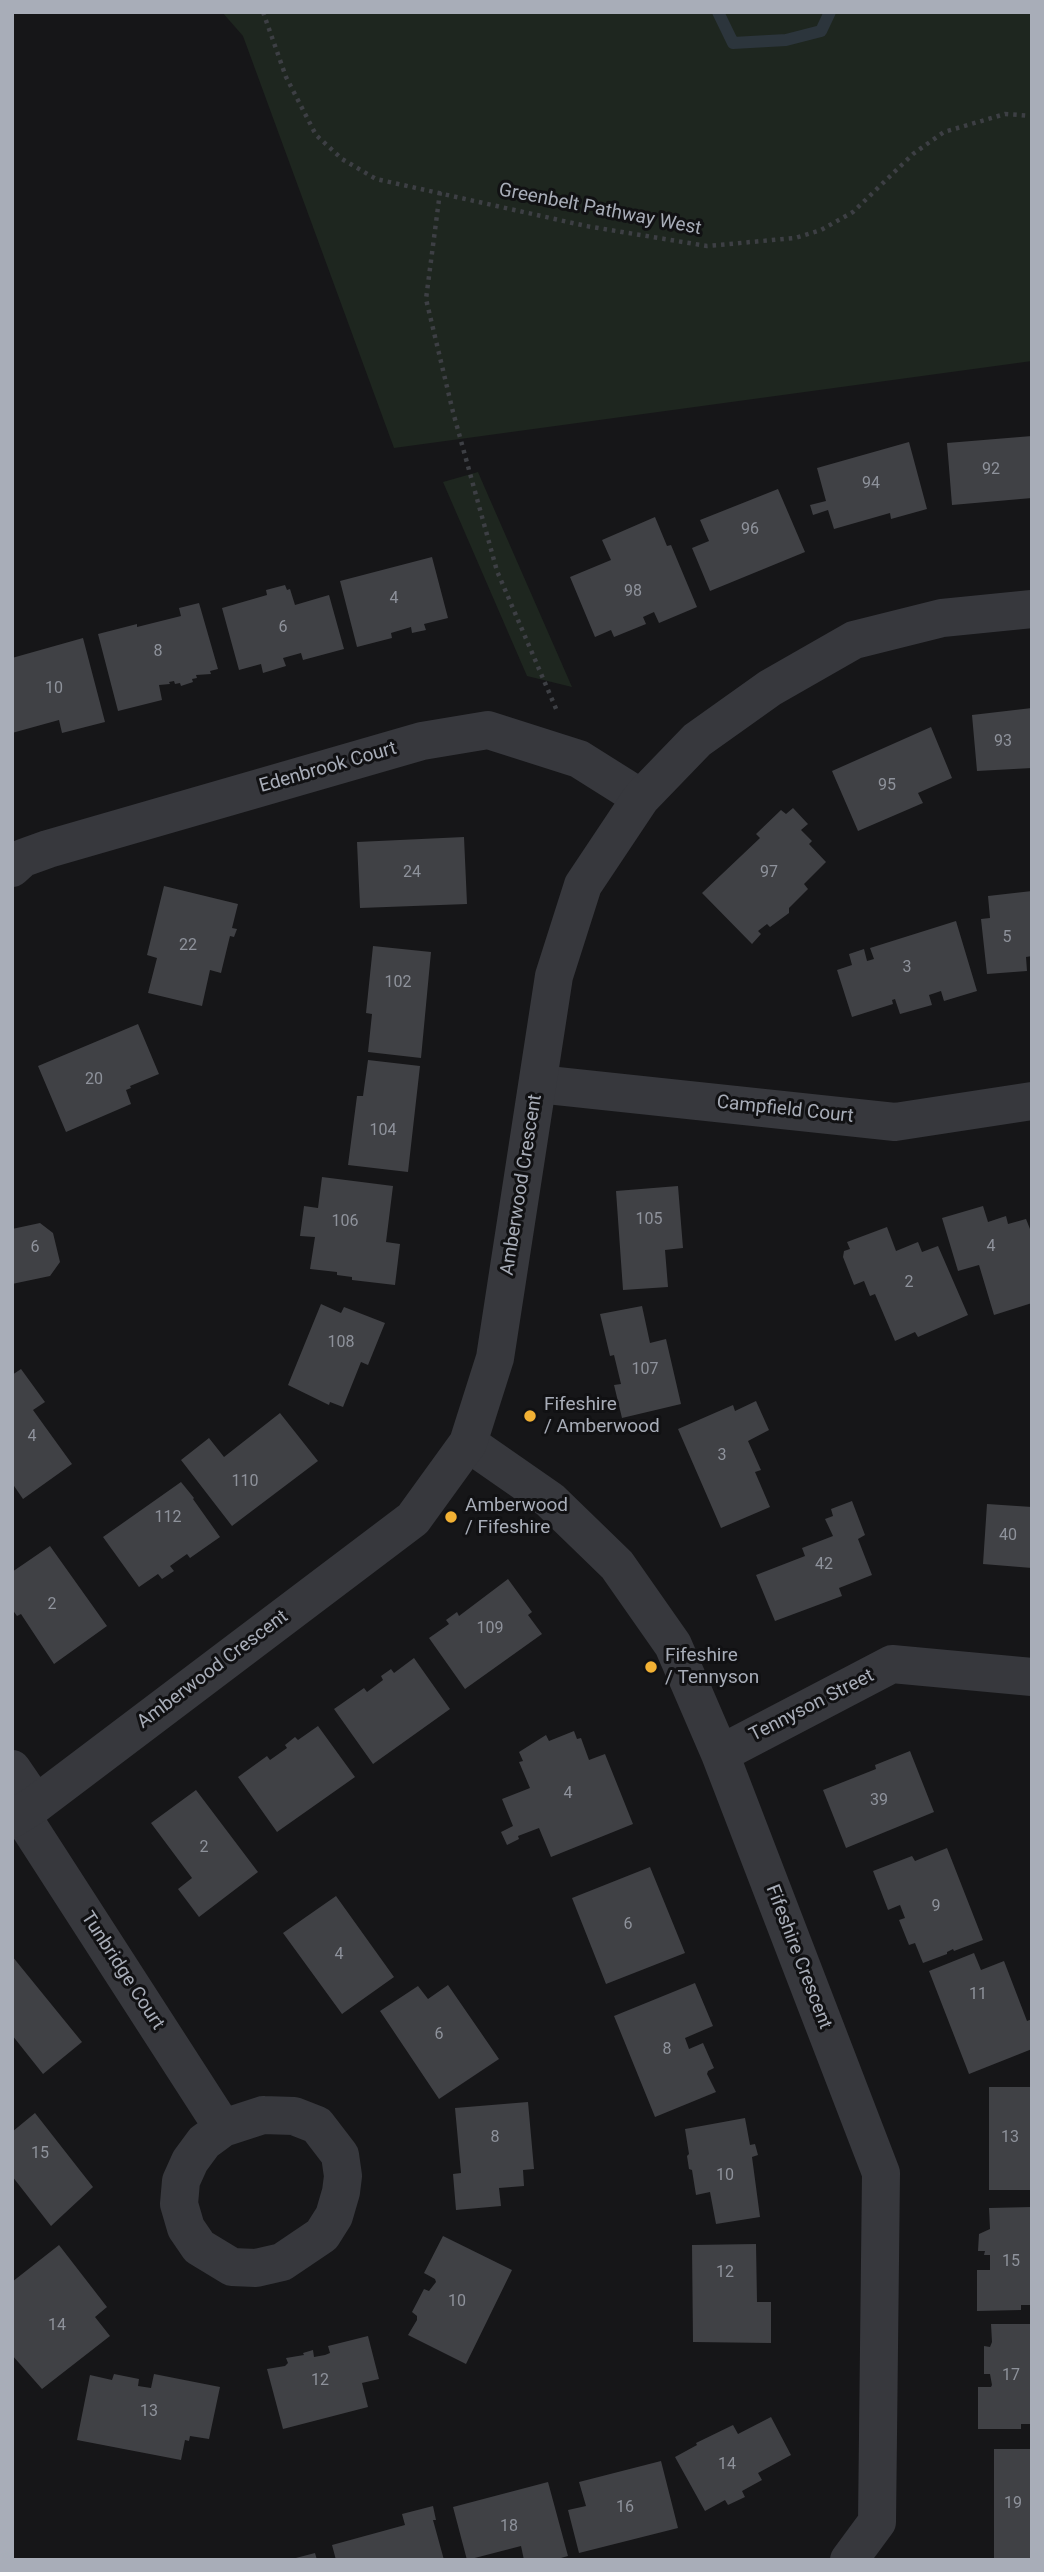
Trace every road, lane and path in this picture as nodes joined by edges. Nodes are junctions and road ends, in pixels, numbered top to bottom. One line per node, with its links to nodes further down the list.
1 (263, 12): 3 (path, Greenbelt Pathway West)
2 (1032, 116): 3 (path, Greenbelt Pathway West)
3 (440, 192): 5 (path)
4 (1032, 609): 6 (street, Amberwood Crescent)
5 (579, 760): 6 (street, Edenbrook Court); 7 (street, Edenbrook Court)
6 (641, 798): 8 (street, Amberwood Crescent)
7 (12, 868)
8 (538, 1084): 9 (street, Campfield Court); 10 (street, Amberwood Crescent)
9 (1032, 1101)
10 (468, 1443): 12 (street, Fifeshire Crescent); 14 (street, Amberwood Crescent)
11 (1032, 1676): 12 (street, Tennyson Street)
12 (720, 1754): 16 (street, Fifeshire Crescent)
13 (12, 1769): 14 (street, Tunbridge Court)
14 (23, 1812): 15 (street, Tunbridge Court)
15 (223, 2128): 15 (street)
16 (849, 2560)

